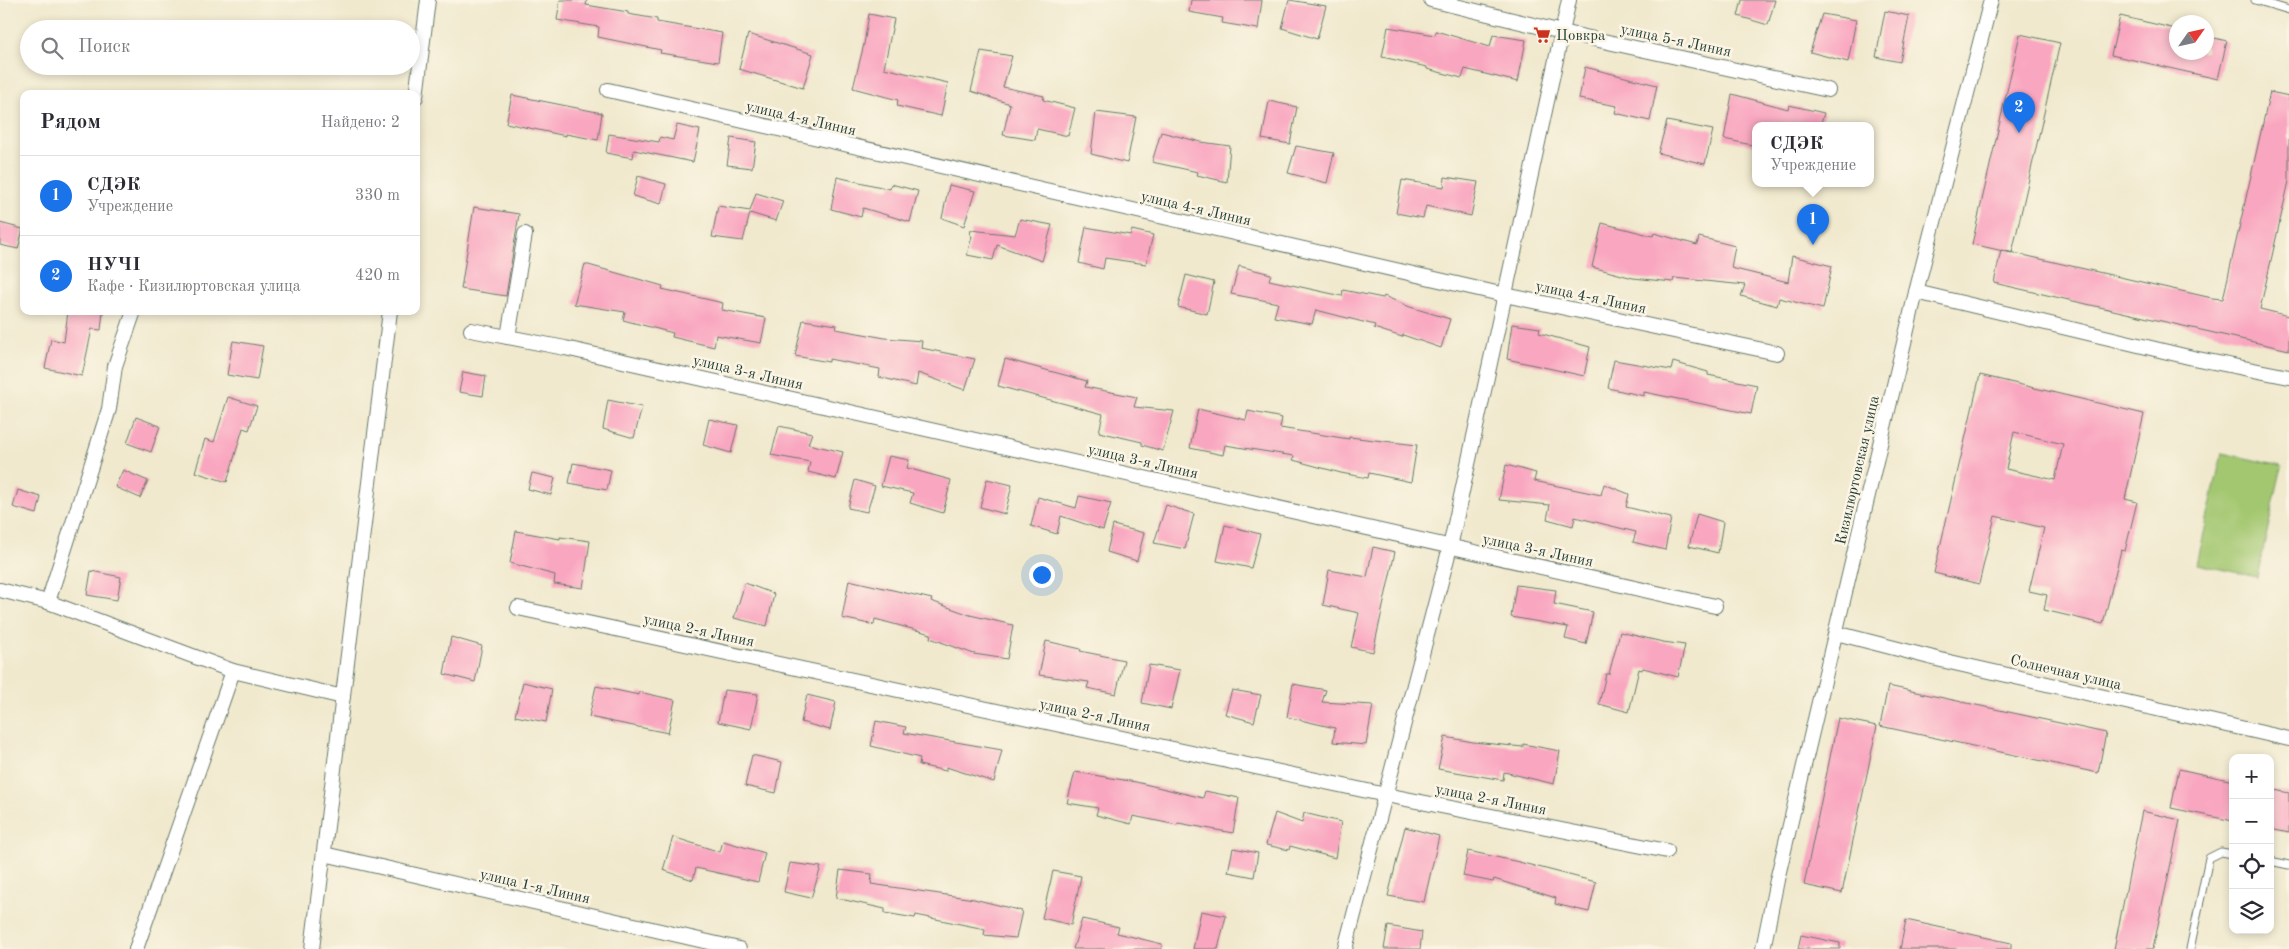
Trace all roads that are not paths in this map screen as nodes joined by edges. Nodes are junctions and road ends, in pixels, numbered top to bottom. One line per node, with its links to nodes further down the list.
1 (428, 0): 8 (street)
2 (1431, 0): 7 (street, улица 5-я Линия)
3 (1569, 0): 7 (street)
4 (1991, 0): 14 (street, Кизилюртовская улица)
5 (2255, 0): 6 (lane)
6 (2289, 10)
7 (1562, 32): 12 (street, улица 5-я Линия); 15 (street)
8 (420, 65)
9 (419, 75): 10 (street)
10 (417, 90)
11 (608, 90): 15 (street, улица 4-я Линия)
12 (1828, 90)
13 (525, 234): 19 (street)
14 (1916, 292): 21 (street); 27 (street, Кизилюртовская улица)
15 (1505, 295): 20 (street, улица 4-я Линия); 22 (street)
16 (133, 315): 24 (street)
17 (390, 315): 29 (street)
18 (472, 330): 19 (street, улица 3-я Линия)
19 (508, 337): 22 (street, улица 3-я Линия)
20 (1777, 353)
21 (2289, 377)
22 (1450, 547): 25 (street, улица 3-я Линия); 31 (street)
23 (0, 590): 24 (street)
24 (48, 602): 28 (street)
25 (1715, 606)
26 (518, 608): 31 (street, улица 2-я Линия)
27 (1836, 633): 30 (street, Солнечная улица); 41 (street, Кизилюртовская улица)
28 (233, 671): 29 (street); 37 (street)
29 (343, 697): 34 (street)
30 (2289, 739)
31 (1386, 795): 32 (street, улица 2-я Линия); 40 (street)
32 (1667, 851)
33 (2229, 853): 42 (lane)
34 (324, 854): 38 (street); 39 (street, улица 1-я Линия)
35 (2274, 862): 36 (lane)
36 (2289, 865)
37 (136, 949)
38 (312, 949)
39 (739, 949)
40 (1345, 949)
41 (1763, 949)
42 (2190, 949)

